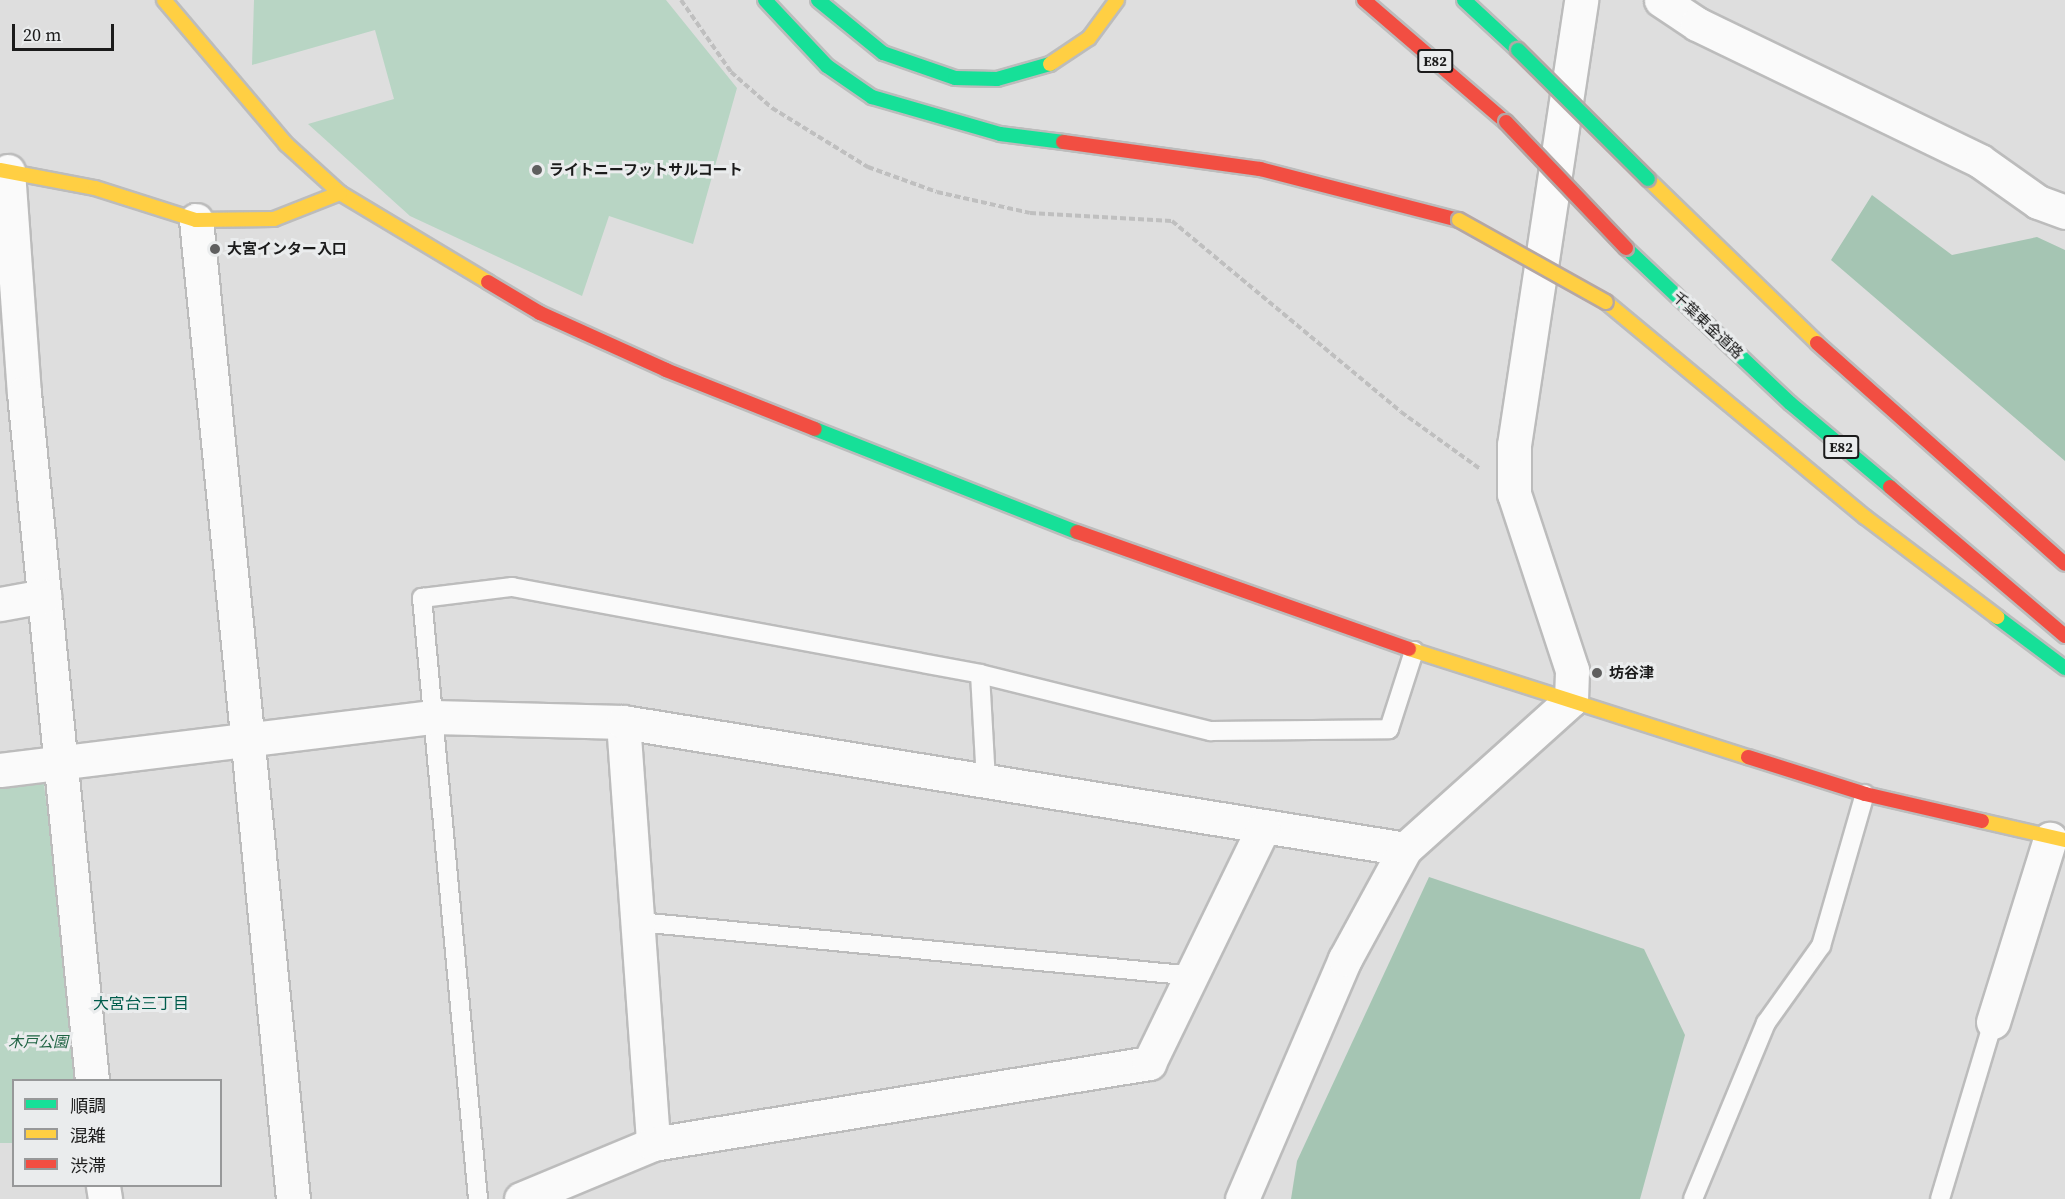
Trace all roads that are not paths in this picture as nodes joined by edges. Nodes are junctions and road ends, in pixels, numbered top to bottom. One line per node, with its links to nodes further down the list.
1 (164, 0): 10 (main road)
2 (765, 0): 19 (main road, bridge)
3 (818, 0): 4 (main road)
4 (1117, 0)
5 (1364, 0): 17 (main road, 千葉東金道路 / E82, bridge)
6 (1464, 0): 14 (main road, bridge)
7 (1581, 0): 21 (street)
8 (1661, 0): 11 (street)
9 (4, 171): 12 (main road); 13 (street)
10 (340, 193): 12 (main road); 18 (main road)
11 (2065, 212)
12 (196, 220): 24 (street)
13 (12, 395): 15 (street)
14 (2065, 564)
15 (44, 596): 16 (street); 25 (street)
16 (0, 604)
17 (2065, 636)
18 (1414, 651): 20 (lane); 21 (main road)
19 (2065, 668)
20 (980, 674): 22 (lane); 27 (lane)
21 (1571, 700): 28 (main road); 31 (street)
22 (433, 717): 23 (street); 24 (street); 38 (lane)
23 (623, 722): 27 (street); 32 (street)
24 (244, 737): 25 (street); 37 (street)
25 (60, 761): 26 (street); 35 (street)
26 (0, 770)
27 (986, 782): 29 (street)
28 (1865, 794): 30 (main road); 41 (lane)
29 (1263, 828): 31 (street); 33 (street)
30 (2058, 840): 34 (street)
31 (1405, 849): 40 (street)
32 (639, 922): 33 (lane); 36 (street)
33 (1194, 976): 36 (street)
34 (1993, 1022): 42 (lane)
35 (92, 1079)
36 (653, 1144): 39 (street)
37 (292, 1199)
38 (478, 1199)
39 (522, 1199)
40 (1242, 1199)
41 (1693, 1199)
42 (1940, 1199)

